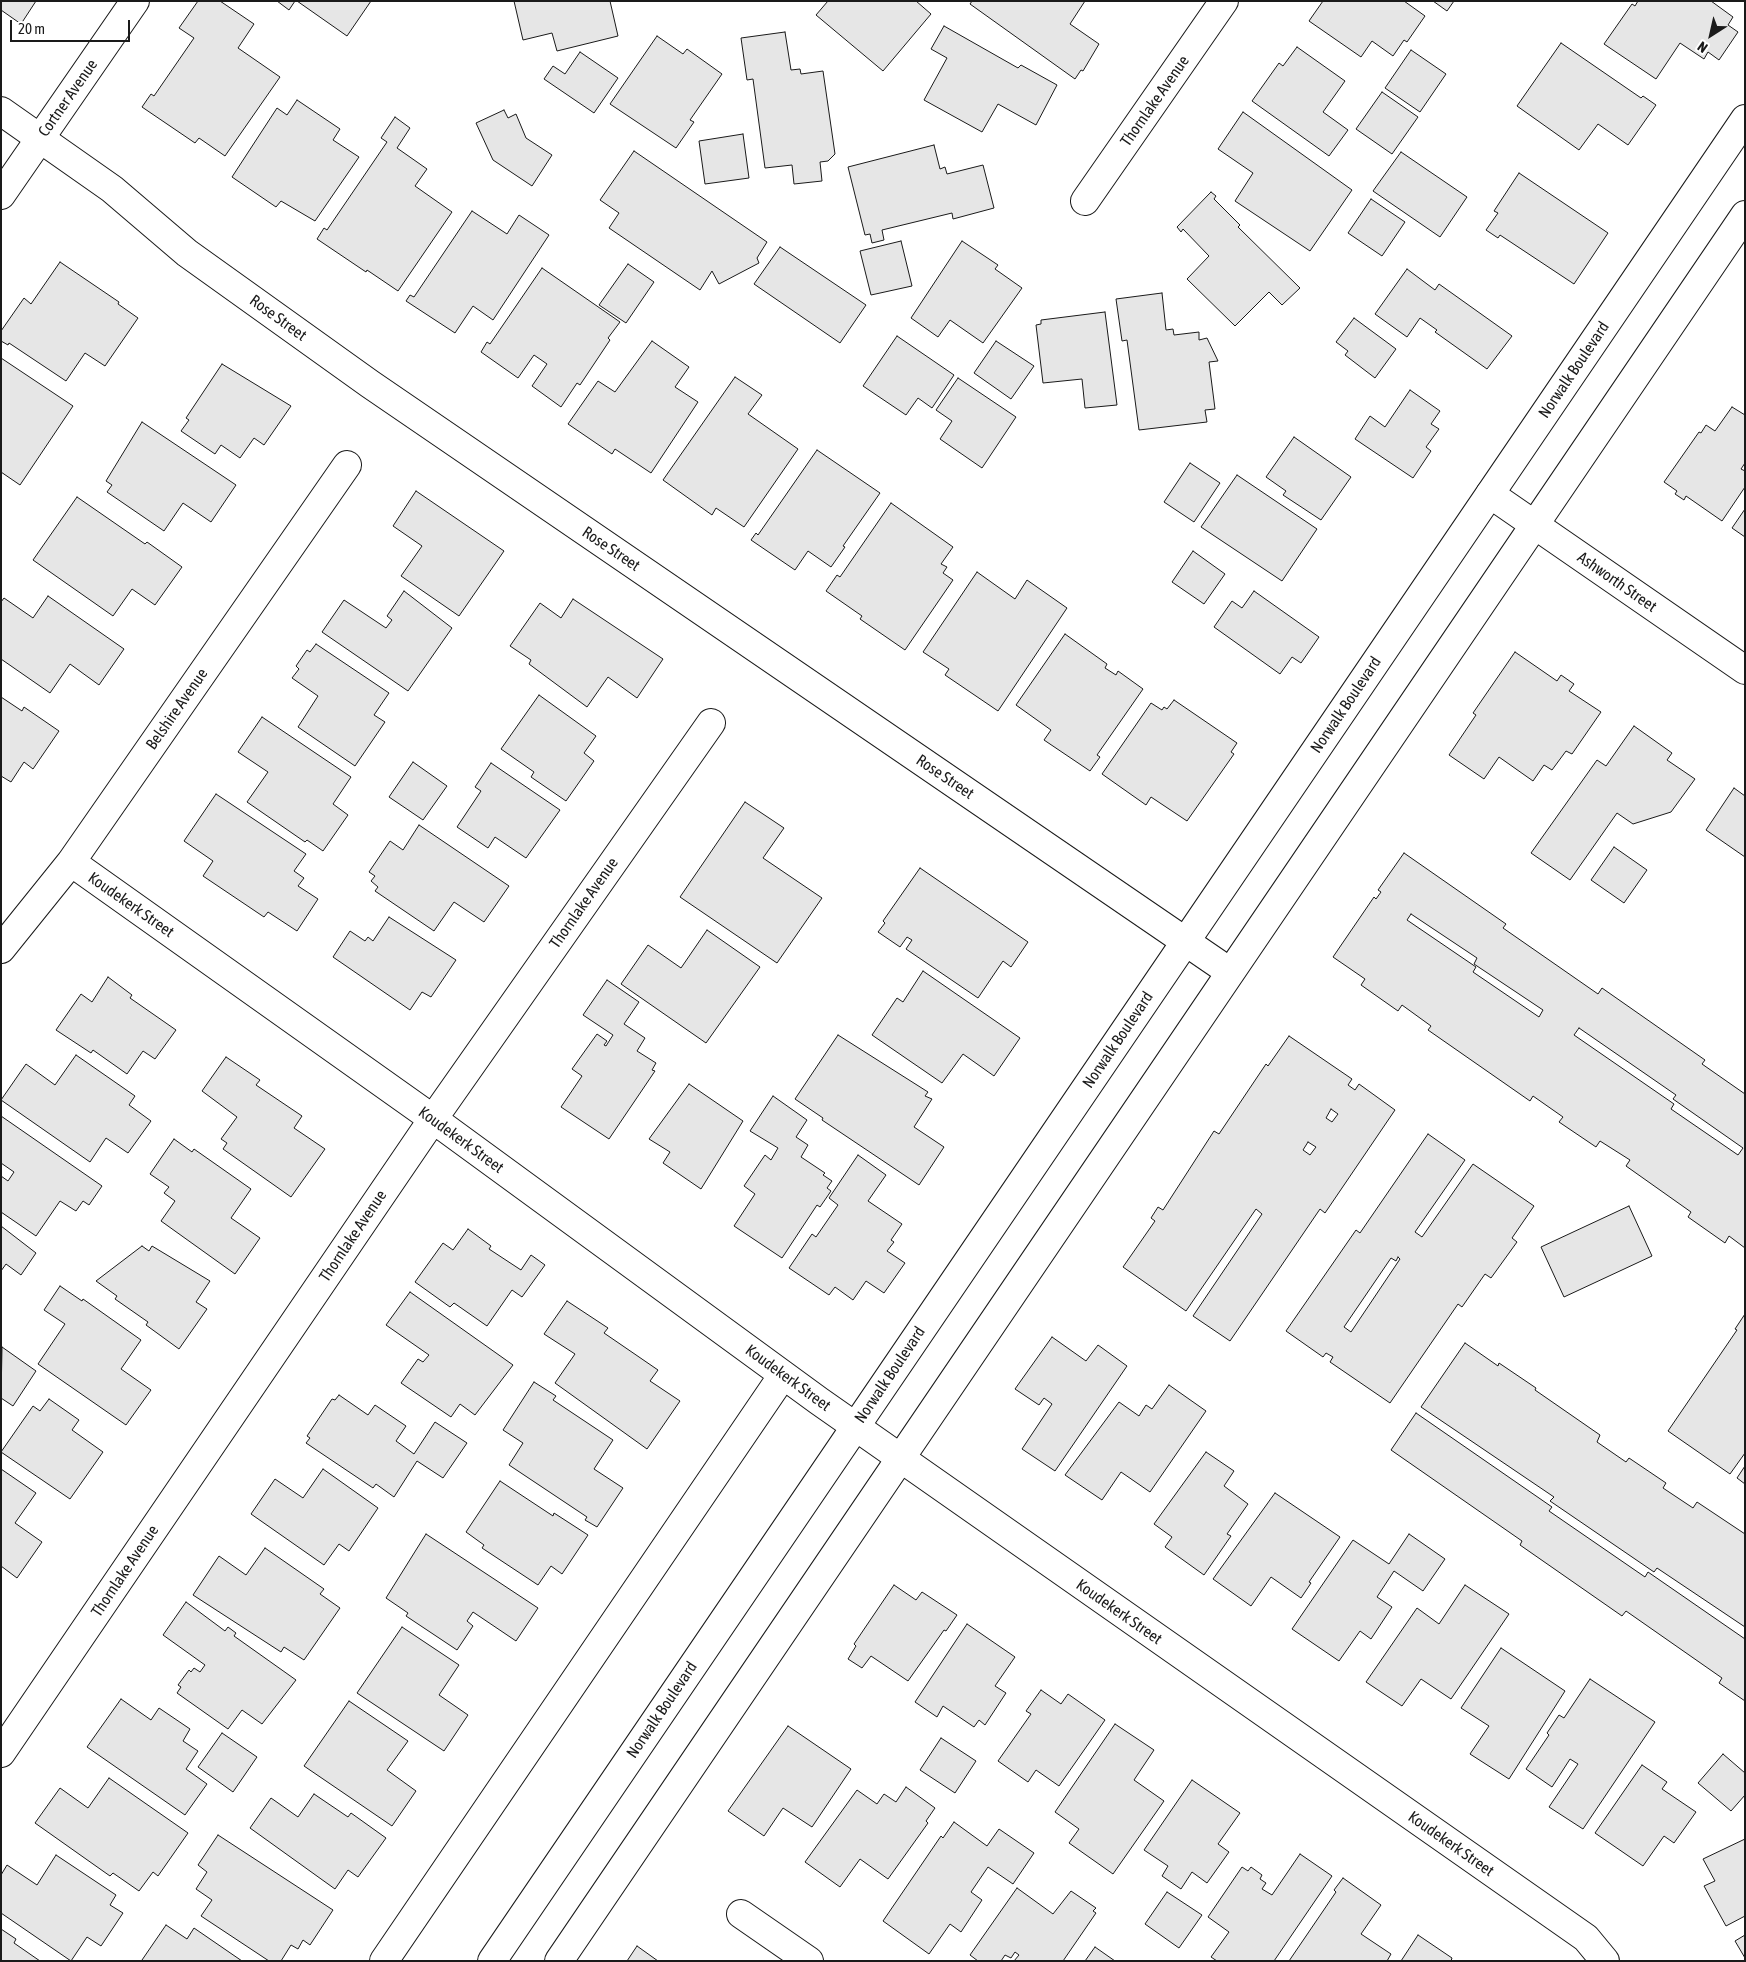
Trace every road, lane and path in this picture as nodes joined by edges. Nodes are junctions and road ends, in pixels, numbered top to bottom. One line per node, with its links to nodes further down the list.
1 (135, 1): 5 (street, Cortner Avenue)
2 (1224, 1): 7 (street, Thornlake Avenue)
3 (1, 111): 5 (street, Rose Street)
4 (1745, 119): 10 (street, Norwalk Boulevard)
5 (40, 138): 6 (street, Cortner Avenue); 15 (street, Rose Street)
6 (1, 196)
7 (1085, 201)
8 (1745, 215): 11 (street)
9 (347, 465): 14 (street, Belshire Avenue)
10 (1490, 494): 11 (street, Ashworth Street); 15 (street, Norwalk Boulevard)
11 (1535, 524): 12 (street, Ashworth Street); 17 (street)
12 (1745, 670)
13 (710, 722): 18 (street, Thornlake Avenue)
14 (70, 862): 16 (street, Belshire Avenue); 18 (street, Koudekerk Street)
15 (1185, 942): 17 (street, Rose Street); 20 (street, Norwalk Boulevard)
16 (1, 949)
17 (1230, 972): 21 (street)
18 (433, 1119): 19 (street, Koudekerk Street); 22 (street, Thornlake Avenue)
19 (783, 1375): 20 (street, Koudekerk Street); 24 (street)
20 (855, 1426): 21 (street, Koudekerk Street); 25 (street, Norwalk Boulevard)
21 (900, 1458): 26 (street); 28 (street, Koudekerk Street)
22 (1, 1753)
23 (741, 1914): 27 (street)
24 (384, 1961)
25 (492, 1961)
26 (559, 1961)
27 (808, 1961)
28 (1605, 1961)

